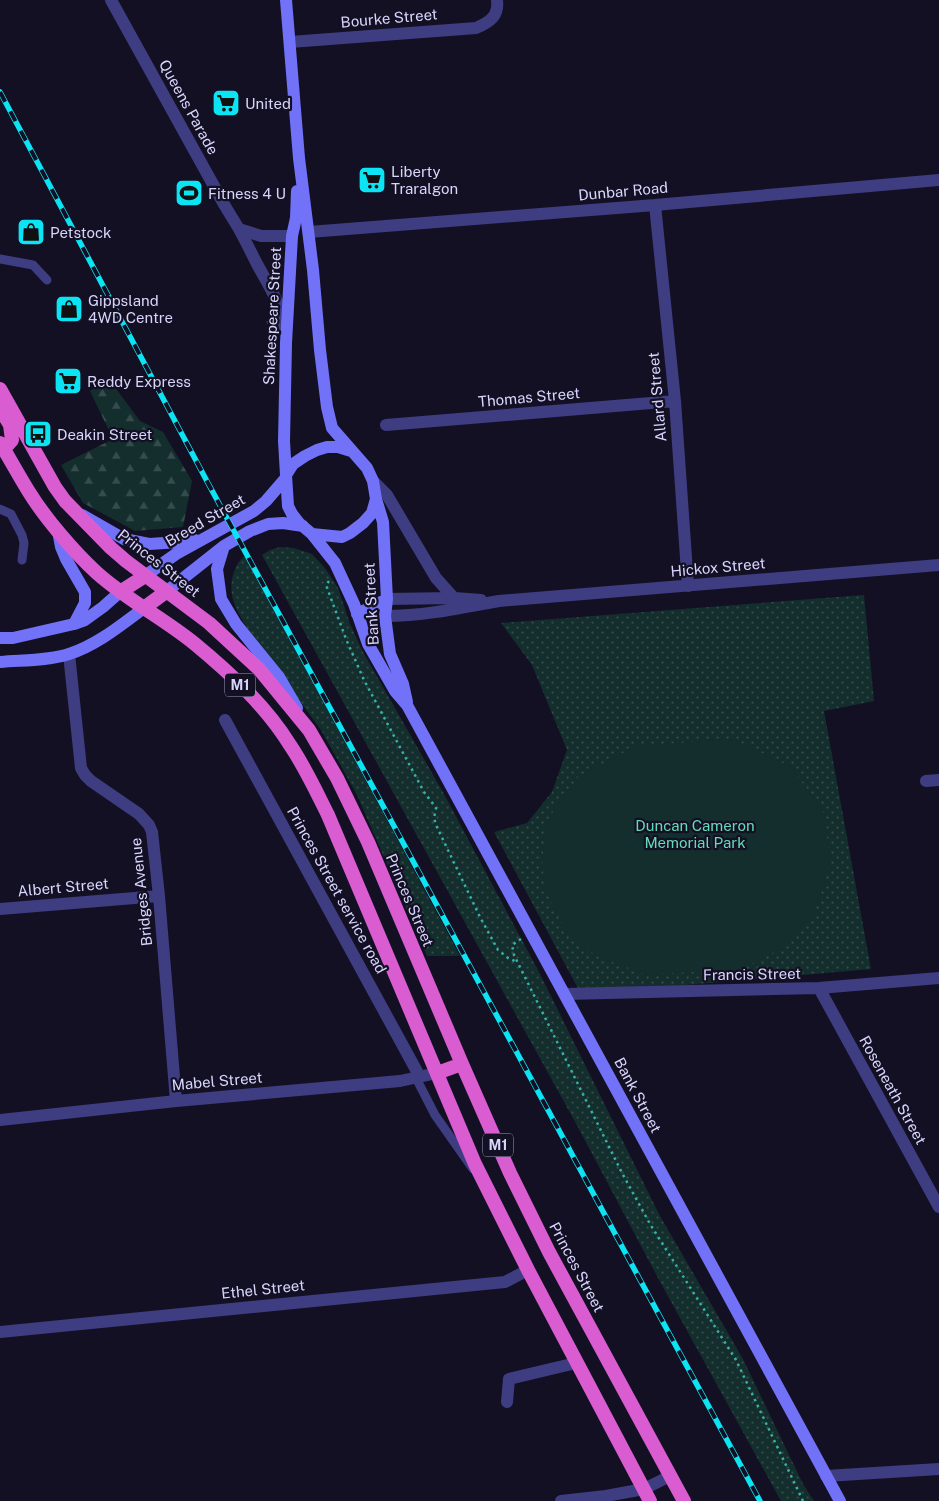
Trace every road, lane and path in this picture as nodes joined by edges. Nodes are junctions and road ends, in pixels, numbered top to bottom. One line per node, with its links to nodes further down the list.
1 (111, 0): 8 (street, Queens Parade)
2 (286, 0): 4 (main road, Shakespeare Street)
3 (497, 0): 4 (street, Bourke Street)
4 (290, 42): 5 (main road, Shakespeare Street)
5 (299, 158): 9 (main road, Shakespeare Street); 10 (main road, Shakespeare Street)
6 (939, 180): 7 (street, Dunbar Road)
7 (655, 205): 9 (street, Dunbar Road); 17 (street, Allard Street)
8 (239, 229): 10 (street); 14 (street, Queens Parade)
9 (308, 232): 10 (main road); 21 (main road, Shakespeare Street)
10 (292, 236): 14 (main road, Shakespeare Street)
11 (0, 259): 12 (lane)
12 (47, 280)
13 (268, 317): 15 (path)
14 (286, 343): 22 (main road, Shakespeare Street)
15 (271, 361)
16 (0, 389): 26 (highway, Princes Street / M1)
17 (675, 401): 19 (street, Thomas Street); 35 (street, Allard Street)
18 (0, 407): 20 (highway)
19 (386, 425)
20 (1, 447): 28 (highway, M1)
21 (351, 451): 22 (main road); 23 (main road)
22 (285, 477): 27 (main road); 29 (main road, Breed Street)
23 (373, 481): 24 (main road); 39 (street)
24 (376, 499): 27 (main road); 38 (main road, Bank Street)
25 (0, 509): 31 (lane)
26 (78, 513): 29 (main road); 34 (highway, Princes Street / M1)
27 (307, 530): 30 (main road); 33 (main road, Bank Street)
28 (58, 531): 37 (highway, M1); 43 (main road)
29 (207, 537): 34 (main road, Breed Street)
30 (224, 546): 36 (main road); 49 (main road)
31 (22, 560)
32 (939, 565): 35 (street, Hickox Street)
33 (338, 570): 41 (main road, Bank Street); 53 (path)
34 (145, 576): 36 (highway, Princes Street / M1); 37 (highway, Breed Street)
35 (688, 586): 39 (street, Hickox Street)
36 (168, 591): 40 (highway); 49 (highway, Princes Street / M1)
37 (120, 592): 40 (highway, M1); 43 (main road, Breed Street)
38 (387, 599): 39 (street, Hickox Street); 41 (main road, Hickox Street); 42 (main road, Bank Street)
39 (453, 604): 42 (street, Hickox Street)
40 (144, 608): 45 (main road); 58 (highway, M1)
41 (357, 614): 42 (main road, Hickox Street); 47 (main road, Bank Street)
42 (385, 616): 47 (main road, Bank Street)
43 (74, 624): 44 (main road, Breed Street)
44 (0, 638)
45 (69, 654): 46 (main road); 50 (street, Bridges Avenue)
46 (0, 662)
47 (408, 705): 52 (main road, Bank Street)
48 (225, 720): 59 (street, Princes Street service road)
49 (309, 730): 57 (highway, Princes Street / M1)
50 (159, 896): 51 (street, Albert Street); 60 (street, Bridges Avenue)
51 (0, 909)
52 (531, 933): 53 (path); 56 (main road, Bank Street)
53 (517, 962): 74 (path)
54 (939, 978): 55 (street, Francis Street)
55 (819, 988): 56 (street, Francis Street); 63 (street, Roseneath Street)
56 (565, 994): 70 (main road, Bank Street)
57 (462, 1064): 58 (highway); 69 (highway, Princes Street / M1)
58 (437, 1073): 59 (street, Mabel Street); 62 (highway, M1)
59 (418, 1078): 60 (street, Mabel Street); 62 (lane, Princes Street service road)
60 (176, 1101): 61 (street, Mabel Street)
61 (0, 1120)
62 (484, 1183): 64 (highway, M1)
63 (939, 1207)
64 (528, 1270): 65 (street, Ethel Street); 66 (highway, M1)
65 (0, 1332)
66 (576, 1363): 67 (street); 71 (highway, M1)
67 (507, 1402)
68 (939, 1469): 70 (street)
69 (670, 1476): 71 (street); 73 (highway, Princes Street / M1)
70 (826, 1476): 75 (main road, Bank Street)
71 (647, 1495): 72 (street)
72 (561, 1501)
73 (684, 1501)
74 (803, 1501)
75 (840, 1501)

